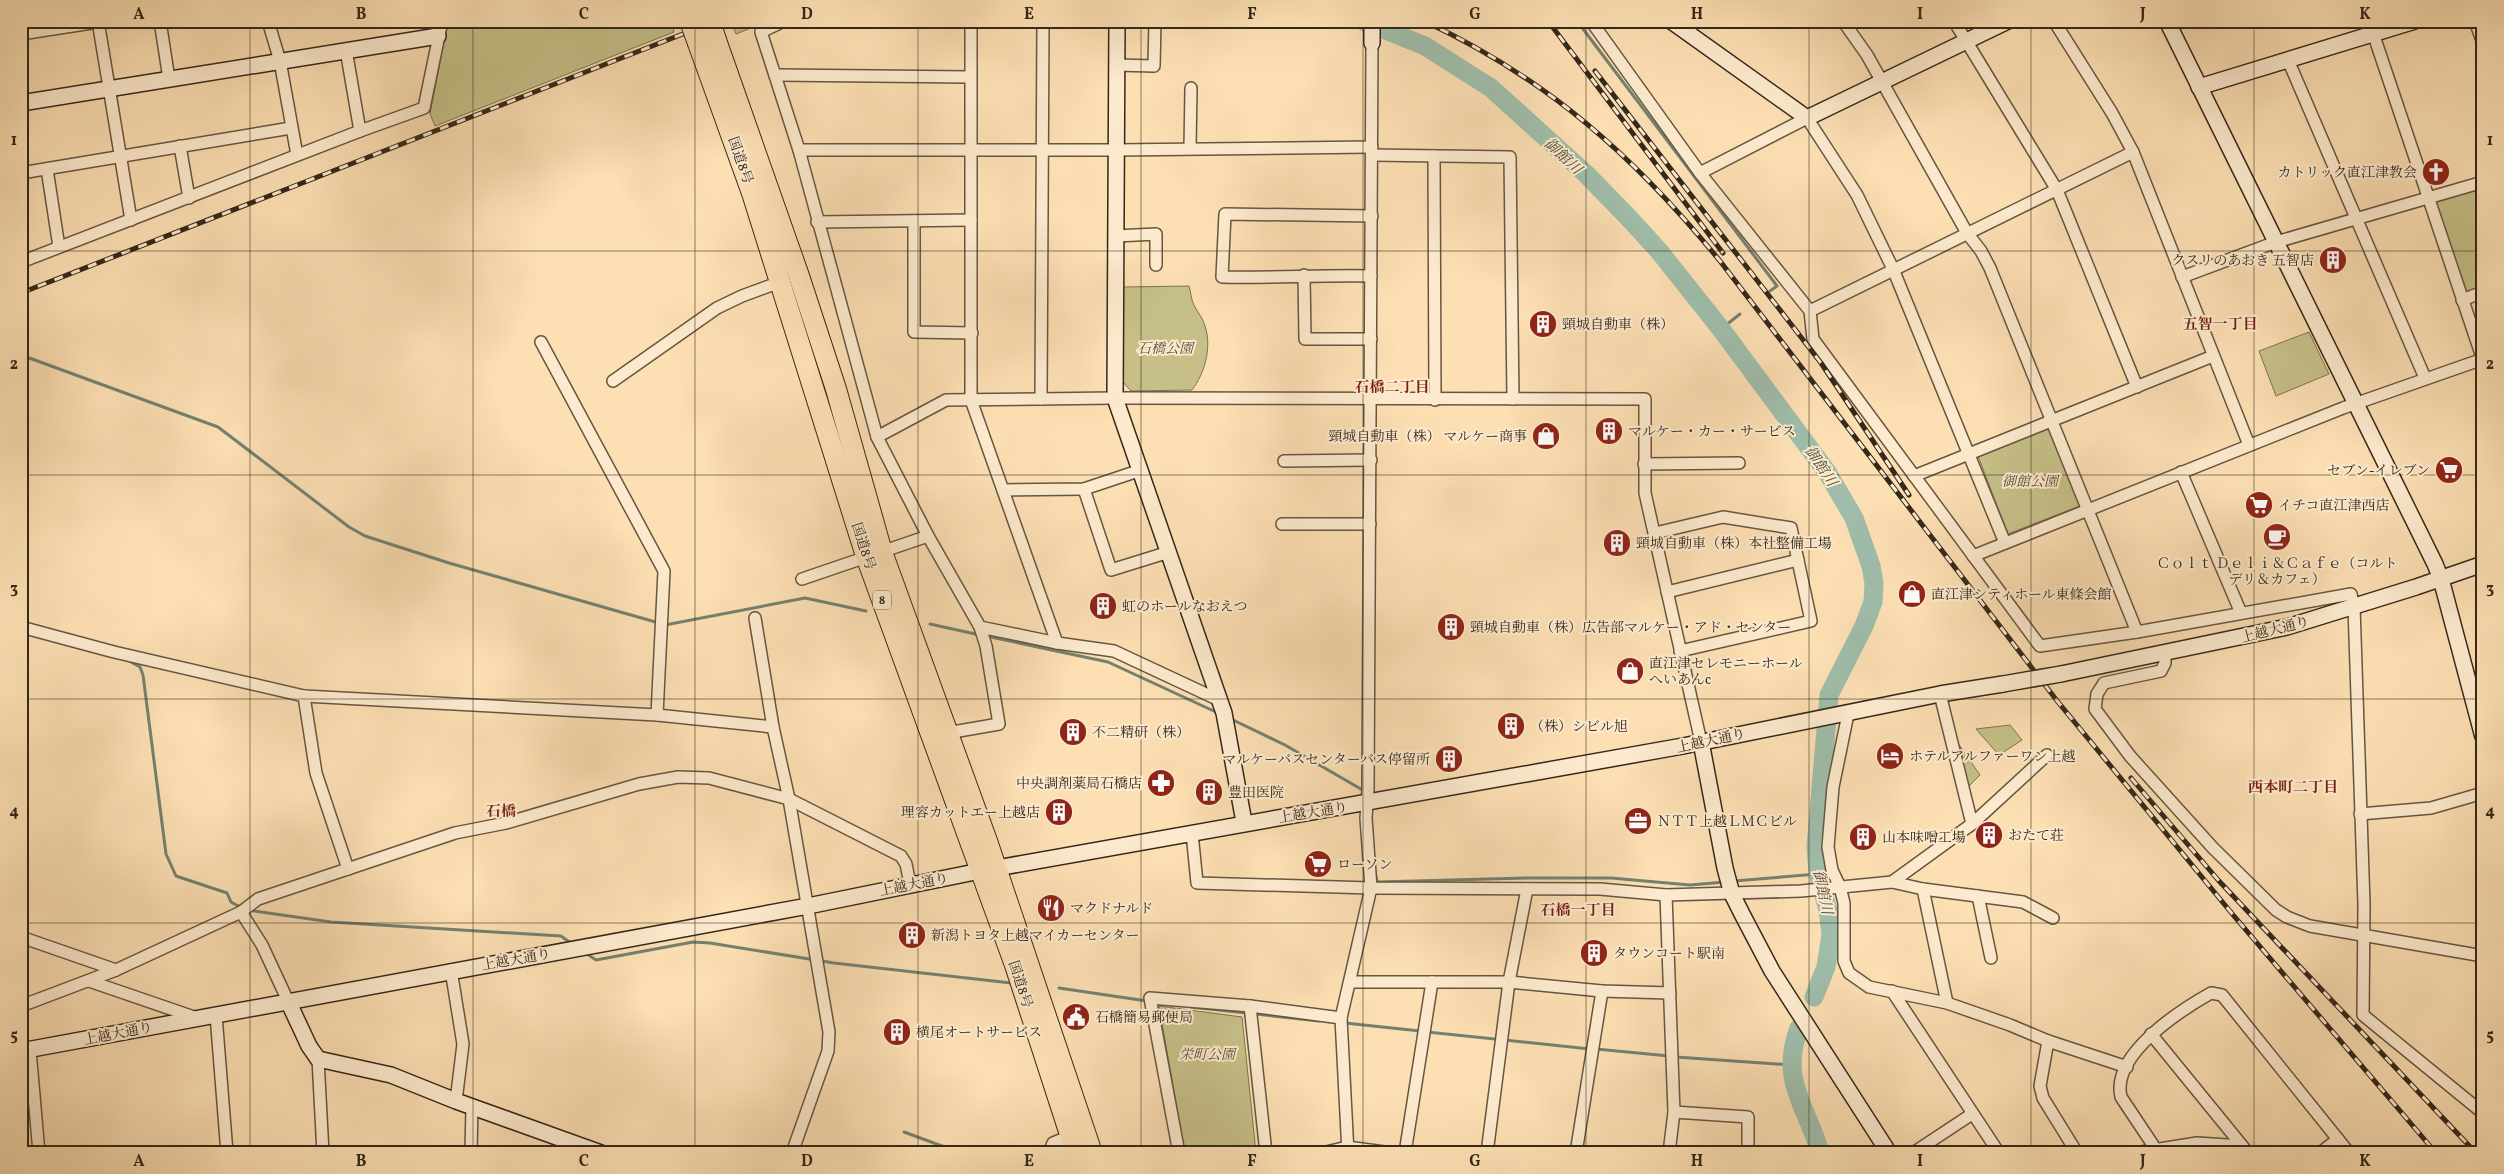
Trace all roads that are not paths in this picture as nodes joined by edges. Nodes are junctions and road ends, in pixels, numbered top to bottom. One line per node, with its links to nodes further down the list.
1 (160, 21): 35 (street)
2 (268, 21): 31 (street)
3 (442, 21): 25 (street)
4 (690, 21): 24 (highway, 国道8号 / 8, bridge)
5 (784, 21): 33 (street)
6 (971, 21): 34 (street)
7 (1043, 21): 47 (street)
8 (1117, 21): 32 (street)
9 (1155, 21): 32 (street)
10 (1372, 21): 27 (street)
11 (1591, 21): 57 (street)
12 (1672, 21): 21 (street)
13 (1843, 21): 36 (street)
14 (1954, 21): 26 (street)
15 (2008, 21): 26 (street)
16 (2054, 21): 51 (street)
17 (2415, 21): 22 (street)
18 (2475, 21): 28 (street)
19 (98, 22): 23 (street); 38 (street)
20 (2174, 23): 37 (street)
21 (1692, 27): 41 (street)
22 (2371, 28): 30 (street); 61 (street)
23 (21, 34)
24 (708, 35): 78 (highway, 国道8号 / 8); 117 (highway, 国道8号 / 8)
25 (438, 36): 29 (street); 43 (street)
26 (1966, 42): 36 (street); 59 (street)
27 (1372, 43): 50 (street)
28 (2483, 43)
29 (346, 50): 31 (street); 43 (street)
30 (2288, 60): 37 (street); 63 (street)
31 (280, 61): 35 (street); 42 (street)
32 (1117, 65): 48 (street)
33 (775, 75): 34 (street); 46 (street)
34 (970, 77): 49 (street)
35 (169, 79): 38 (street)
36 (1882, 82): 41 (street); 68 (street)
37 (2199, 87): 70 (street)
38 (109, 88): 40 (street); 52 (street)
39 (1191, 88): 45 (street)
40 (21, 103)
41 (1807, 118): 57 (street); 74 (street)
42 (291, 128): 44 (street); 53 (street)
43 (360, 131): 53 (street)
44 (180, 146): 52 (street); 60 (street)
45 (1190, 148): 48 (street); 50 (street)
46 (799, 150): 49 (street); 67 (street)
47 (1043, 150): 48 (street); 49 (street); 91 (street)
48 (1116, 150): 69 (street)
49 (971, 151): 65 (street)
50 (1372, 151): 54 (street); 62 (street)
51 (2133, 152): 59 (street); 77 (street)
52 (120, 156): 55 (street); 64 (street)
53 (297, 156): 60 (street)
54 (1434, 156): 92 (street); 95 (street)
55 (47, 169): 56 (street); 71 (street)
56 (21, 172)
57 (1700, 173): 81 (street)
58 (2483, 182): 61 (street)
59 (2057, 190): 68 (street); 89 (street)
60 (189, 198): 64 (street)
61 (2428, 198): 63 (street); 80 (street)
62 (1372, 216): 75 (street); 76 (street)
63 (2355, 219): 70 (street); 87 (street)
64 (131, 220): 71 (street)
65 (971, 220): 66 (street); 82 (street)
66 (914, 221): 67 (street); 82 (street)
67 (817, 222): 98 (street)
68 (1967, 232): 74 (street); 97 (street)
69 (1116, 236): 73 (street); 90 (street)
70 (2276, 242): 77 (street); 96 (street)
71 (59, 247): 72 (street)
72 (21, 262)
73 (1156, 265)
74 (1893, 269): 81 (street); 100 (street)
75 (1304, 275): 76 (street); 83 (street)
76 (1372, 276): 83 (street)
77 (2182, 277): 85 (street)
78 (780, 282): 88 (street); 117 (highway, 国道8号 / 8)
79 (2483, 292): 80 (street)
80 (2462, 300): 86 (street)
81 (1810, 311): 107 (street)
82 (972, 333): 93 (street)
83 (1371, 339): 94 (street)
84 (541, 342): 136 (street)
85 (2213, 356): 89 (street); 99 (street)
86 (2483, 359): 87 (street)
87 (2425, 378): 96 (street)
88 (613, 381)
89 (2137, 387): 97 (street)
90 (1115, 398): 91 (street); 94 (street); 105 (street)
91 (1041, 399): 93 (street)
92 (1514, 399): 95 (street); 104 (street)
93 (971, 400): 98 (street); 109 (street)
94 (1371, 400): 95 (street); 102 (street)
95 (1435, 400)
96 (2355, 404): 99 (street); 122 (street)
97 (2053, 421): 100 (street); 110 (street)
98 (877, 437): 114 (street)
99 (2249, 445): 106 (street)
100 (1969, 454): 107 (street); 115 (street)
101 (1284, 460): 102 (street)
102 (1370, 460): 112 (street)
103 (1739, 463): 104 (street)
104 (1644, 464): 113 (street)
105 (1141, 470): 108 (street); 116 (street)
106 (2181, 472): 110 (street); 125 (street)
107 (1914, 476): 118 (street)
108 (1084, 489): 109 (street); 116 (street)
109 (1003, 490): 130 (street)
110 (2089, 509): 115 (street); 129 (street)
111 (1282, 524): 112 (street)
112 (1370, 524): 145 (street)
113 (1654, 534): 119 (street); 123 (street)
114 (928, 536): 117 (street); 128 (street)
115 (2005, 543): 118 (street)
116 (1169, 552): 135 (street)
117 (874, 554): 121 (street); 139 (highway, 国道8号 / 8); 151 (highway, 国道8号 / 8)
118 (1973, 556): 129 (street)
119 (1798, 560): 123 (street); 131 (street)
120 (2483, 564): 122 (street, 上越大通り)
121 (802, 579)
122 (2441, 579): 124 (street, 上越大通り); 140 (street)
123 (1667, 592): 131 (street)
124 (2354, 607): 125 (street); 132 (street, 上越大通り); 146 (street)
125 (2241, 613): 129 (street)
126 (756, 618): 138 (street)
127 (21, 627): 134 (street)
128 (981, 630): 130 (street); 139 (street)
129 (2137, 632)
130 (1056, 642): 135 (street)
131 (1680, 651): 141 (street)
132 (2164, 654): 133 (street, 上越大通り, bridge); 164 (street)
133 (1940, 694): 137 (street); 148 (street)
134 (304, 696): 136 (street); 150 (street)
135 (1219, 700): 147 (street)
136 (657, 715): 138 (street)
137 (1844, 715): 141 (street, 上越大通り); 155 (street)
138 (773, 728): 144 (street)
139 (947, 733): 151 (highway, 国道8号 / 8)
140 (2483, 736)
141 (1701, 742): 145 (street, 上越大通り); 158 (street)
142 (2047, 755): 148 (street)
143 (2483, 793): 146 (street)
144 (789, 799): 150 (street); 153 (street); 161 (street)
145 (1368, 802): 147 (street, 上越大通り); 154 (street)
146 (2360, 814): 164 (street)
147 (1244, 822): 149 (street, 上越大通り)
148 (1972, 824): 152 (street)
149 (1192, 833): 151 (street, 上越大通り); 154 (street)
150 (348, 869): 162 (street)
151 (988, 870): 153 (street, 上越大通り); 195 (highway, 国道8号 / 8); 206 (highway, 国道8号 / 8)
152 (1892, 882): 155 (street); 157 (street)
153 (910, 884): 161 (street, 上越大通り)
154 (1371, 888): 156 (street); 171 (street)
155 (1838, 888): 158 (street); 175 (street)
156 (1527, 890): 159 (street); 173 (street)
157 (1923, 890): 160 (street); 178 (street)
158 (1732, 894): 159 (street); 216 (street)
159 (1666, 895): 176 (street)
160 (1978, 896): 163 (street); 167 (street)
161 (808, 906): 169 (street, 上越大通り); 204 (street)
162 (241, 912): 168 (street); 177 (street)
163 (2053, 918)
164 (2363, 936): 166 (street); 192 (street)
165 (21, 937): 168 (street)
166 (2483, 956)
167 (1991, 958)
168 (116, 970): 170 (street)
169 (451, 970): 177 (street, 上越大通り); 189 (street)
170 (89, 981): 179 (street); 182 (street)
171 (1350, 982): 172 (street); 183 (street)
172 (1432, 982): 173 (street); 211 (street)
173 (1510, 982): 174 (street); 212 (street)
174 (1602, 991): 176 (street); 213 (street)
175 (1892, 991): 178 (street); 193 (street)
176 (1670, 994): 191 (street)
177 (288, 1001): 181 (street, 上越大通り); 187 (street)
178 (1947, 1003): 185 (street)
179 (21, 1006)
180 (1250, 1006): 183 (street); 207 (street); 208 (street)
181 (216, 1015): 182 (street, 上越大通り); 200 (street)
182 (197, 1018): 186 (street, 上越大通り)
183 (1341, 1018): 197 (street)
184 (2152, 1034): 188 (street); 194 (street); 198 (street)
185 (2048, 1042): 188 (street); 219 (street)
186 (26, 1050): 199 (street)
187 (318, 1058): 189 (street); 201 (street)
188 (2127, 1067): 196 (street)
189 (456, 1101): 190 (street)
190 (472, 1106): 202 (street); 203 (street)
191 (1674, 1112): 214 (street); 215 (street)
192 (2483, 1113)
193 (1972, 1114): 217 (street); 218 (street)
194 (2338, 1139): 221 (street); 222 (street)
195 (1073, 1144): 205 (street)
196 (2155, 1148): 198 (street); 220 (street)
197 (1347, 1150): 209 (street); 210 (street)
198 (2245, 1150)
199 (39, 1153)
200 (227, 1153)
201 (323, 1153)
202 (471, 1153)
203 (601, 1153)
204 (792, 1153)
205 (1049, 1153)
206 (1092, 1153)
207 (1179, 1153)
208 (1266, 1153)
209 (1322, 1153)
210 (1392, 1153)
211 (1404, 1153)
212 (1487, 1153)
213 (1576, 1153)
214 (1669, 1153)
215 (1748, 1153)
216 (1889, 1153)
217 (1913, 1153)
218 (1999, 1153)
219 (2077, 1153)
220 (2135, 1153)
221 (2320, 1153)
222 (2349, 1153)

